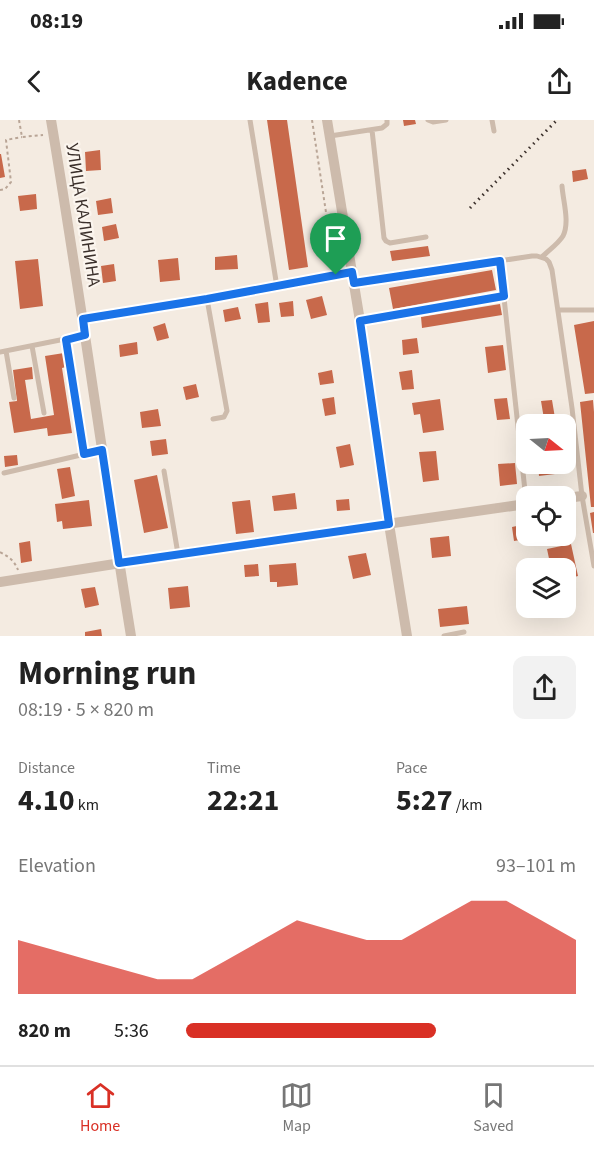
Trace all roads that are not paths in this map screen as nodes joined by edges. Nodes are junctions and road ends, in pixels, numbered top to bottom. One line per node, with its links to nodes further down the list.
1 (51, 120): 21 (street, УЛИЦА КАЛИНИНА)
2 (250, 120): 16 (lane)
3 (327, 120): 10 (street)
4 (387, 120): 8 (lane)
5 (428, 120): 6 (lane)
6 (446, 120)
7 (492, 120): 9 (lane)
8 (372, 130): 10 (lane); 12 (lane)
9 (494, 131)
10 (330, 136): 15 (street)
11 (562, 186): 13 (lane)
12 (426, 237)
13 (542, 257): 14 (lane); 19 (lane)
14 (500, 261): 15 (lane); 17 (lane)
15 (353, 278): 16 (street); 22 (street)
16 (277, 287): 18 (street)
17 (504, 296): 22 (lane); 34 (lane)
18 (207, 299): 21 (street); 29 (lane)
19 (559, 310): 20 (lane); 35 (lane)
20 (594, 310)
21 (83, 319): 23 (street, УЛИЦА КАЛИНИНА)
22 (360, 321): 38 (street)
23 (85, 335): 24 (lane); 30 (street, УЛИЦА КАЛИНИНА)
24 (66, 340): 25 (lane); 31 (lane)
25 (32, 346): 26 (lane); 28 (lane)
26 (3, 351): 27 (lane)
27 (14, 398)
28 (44, 413)
29 (213, 419)
30 (102, 450): 31 (lane); 40 (street, УЛИЦА КАЛИНИНА)
31 (84, 454): 33 (lane)
32 (164, 471): 39 (lane)
33 (4, 473)
34 (524, 486)
35 (582, 496): 36 (street); 41 (lane)
36 (576, 497)
37 (516, 504): 38 (street)
38 (389, 524): 39 (street); 45 (street)
39 (178, 554): 40 (street)
40 (119, 563): 42 (street); 44 (street, УЛИЦА КАЛИНИНА)
41 (594, 566)
42 (0, 582)
43 (464, 633): 46 (lane)
44 (131, 636)
45 (407, 636)
46 (444, 636)

